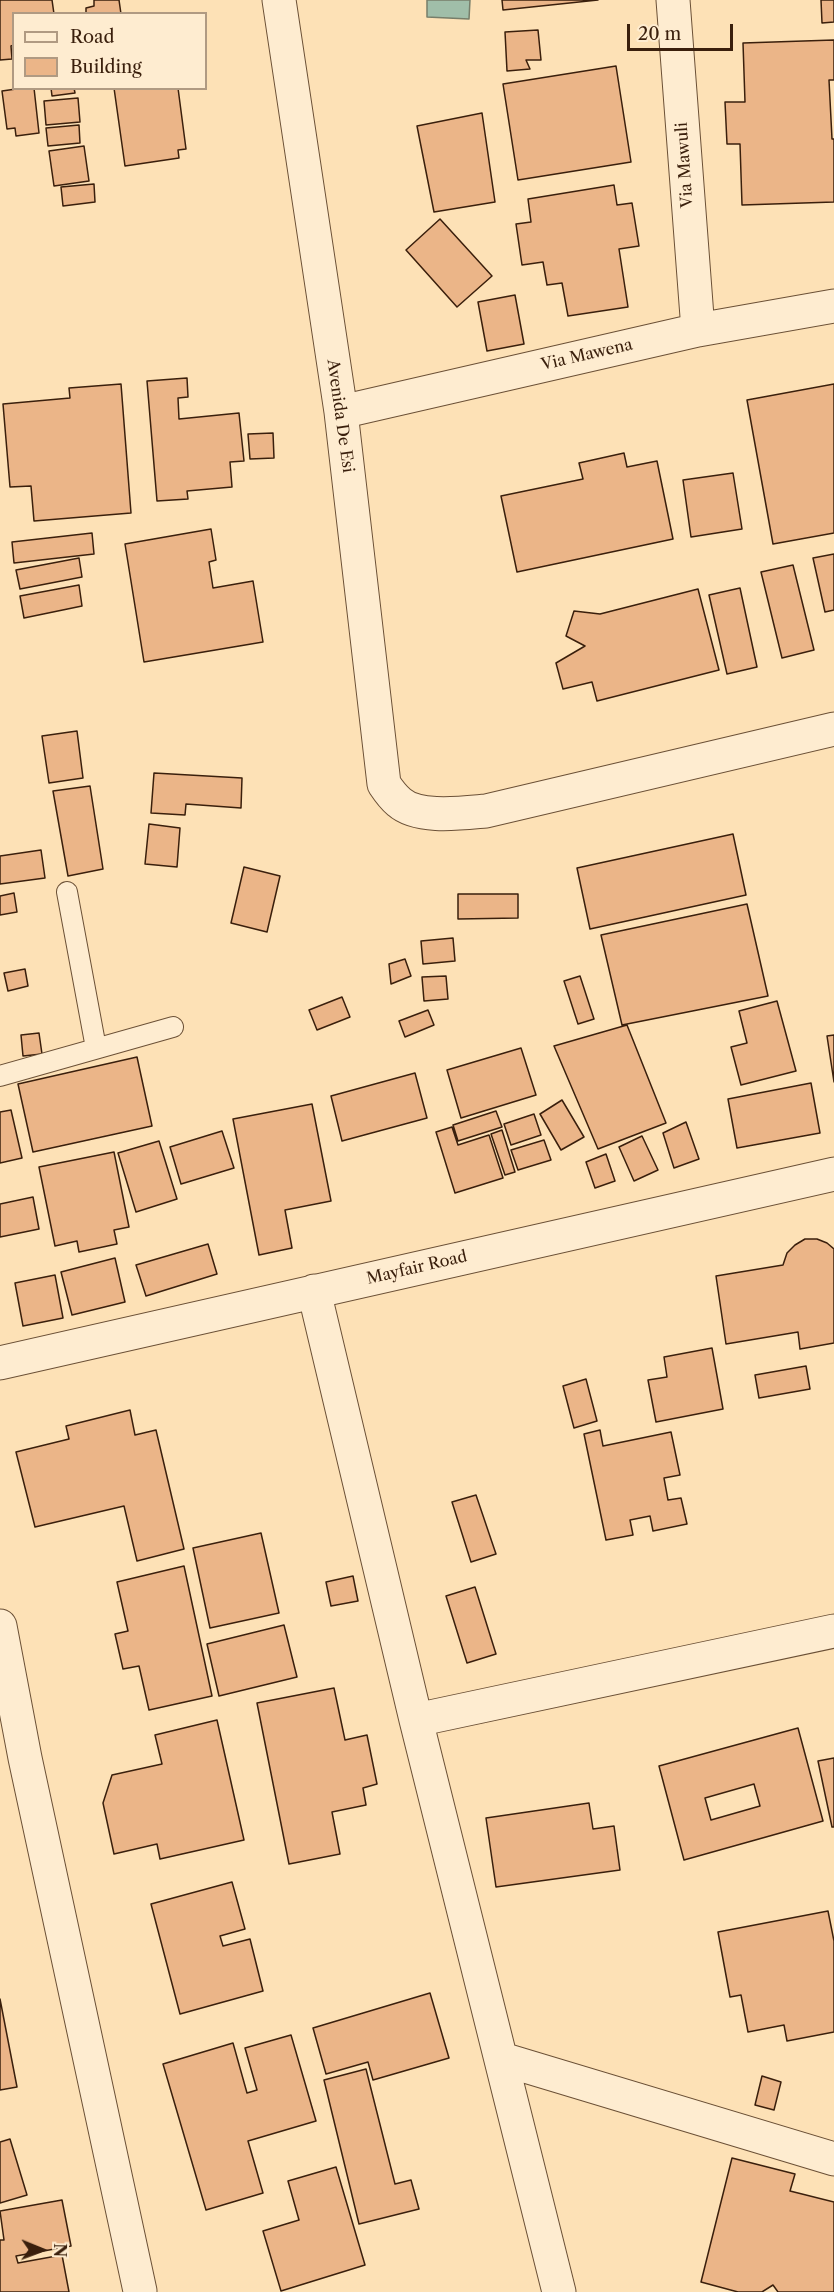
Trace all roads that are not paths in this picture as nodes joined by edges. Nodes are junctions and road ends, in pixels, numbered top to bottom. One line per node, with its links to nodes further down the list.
1 (279, 0): 5 (street, Avenida De Esi)
2 (673, 0): 4 (street, Via Mawuli)
3 (834, 306): 4 (street, Via Mawena)
4 (698, 330): 5 (street, Via Mawena)
5 (341, 412): 6 (street, Avenida De Esi)
6 (834, 729)
7 (67, 892): 9 (lane)
8 (173, 1027): 9 (lane)
9 (96, 1048): 10 (lane)
10 (0, 1076)
11 (834, 1174): 12 (street, Mayfair Road)
12 (314, 1291): 13 (street, Mayfair Road); 16 (street)
13 (0, 1363)
14 (0, 1626): 17 (street)
15 (834, 1631): 16 (street)
16 (416, 1720): 18 (street)
17 (13, 1761): 20 (street)
18 (502, 2059): 19 (street); 21 (street)
19 (834, 2159)
20 (140, 2291)
21 (559, 2292)

